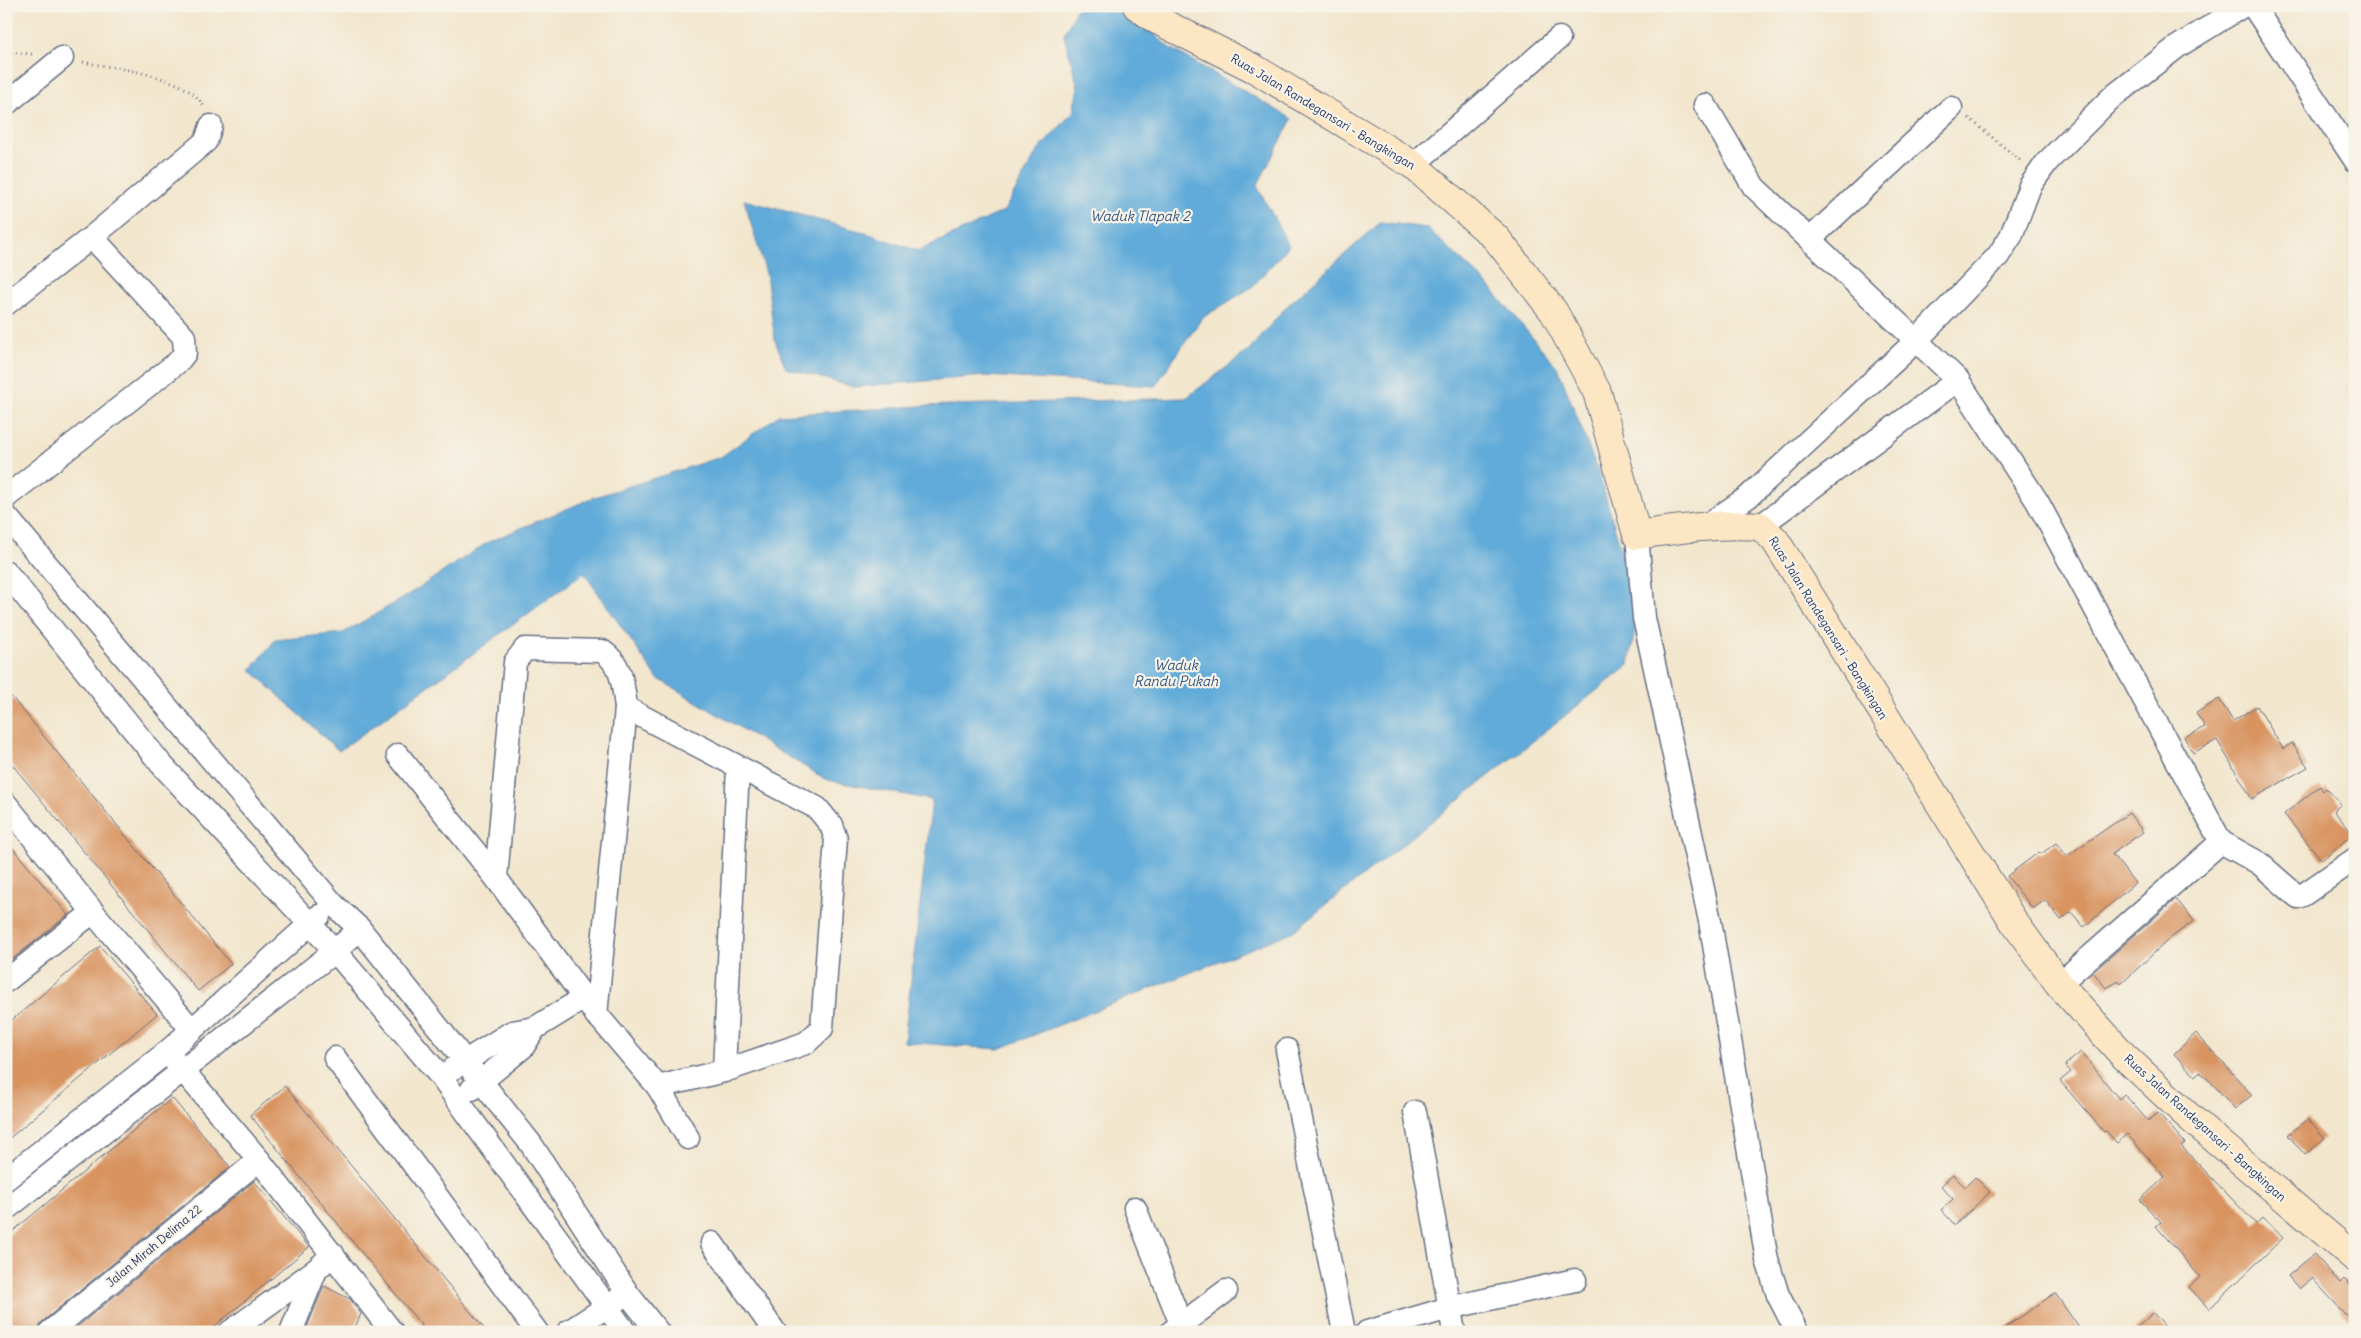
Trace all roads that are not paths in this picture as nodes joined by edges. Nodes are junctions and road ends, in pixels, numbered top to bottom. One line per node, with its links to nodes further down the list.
1 (1137, 6): 11 (main road, Ruas Jalan Randegansari - Bangkingan)
2 (2243, 6): 15 (street)
3 (2253, 6): 10 (street)
4 (1559, 38): 11 (street)
5 (62, 58): 6 (street)
6 (6, 104)
7 (1705, 105): 13 (street)
8 (1951, 108): 13 (street)
9 (211, 126): 12 (street)
10 (2355, 160)
11 (1413, 165): 21 (main road, Ruas Jalan Randegansari - Bangkingan)
12 (92, 237): 14 (street); 17 (street)
13 (1810, 239): 15 (street)
14 (6, 304)
15 (1916, 341): 16 (street); 19 (street)
16 (1958, 380): 20 (street); 27 (street)
17 (6, 497)
18 (6, 516): 30 (street)
19 (1707, 525): 20 (main road, Ruas Jalan Randegansari - Bangkingan); 21 (main road, Ruas Jalan Randegansari - Bangkingan)
20 (1760, 526): 36 (main road, Ruas Jalan Randegansari - Bangkingan)
21 (1637, 535): 77 (street)
22 (6, 572): 32 (street)
23 (626, 708): 25 (street); 29 (street); 37 (street)
24 (398, 755): 29 (street)
25 (738, 766): 45 (street); 45 (street)
26 (6, 804): 31 (street)
27 (2221, 842): 28 (street); 36 (street)
28 (2355, 859)
29 (496, 878): 37 (street)
30 (334, 905): 32 (street); 33 (street)
31 (93, 912): 35 (street); 39 (street)
32 (309, 925): 34 (street); 39 (street)
33 (360, 929): 34 (street); 43 (street)
34 (335, 951): 44 (street); 46 (street)
35 (6, 982)
36 (2059, 984): 57 (main road, Ruas Jalan Randegansari - Bangkingan)
37 (590, 1006): 38 (street); 48 (street)
38 (535, 1028): 43 (street); 47 (street)
39 (192, 1030): 41 (street)
40 (1287, 1050): 74 (street)
41 (167, 1052): 44 (street); 53 (street)
42 (335, 1058): 69 (street)
43 (466, 1059): 46 (street); 47 (street)
44 (183, 1070): 52 (street); 55 (street)
45 (724, 1071): 48 (street)
46 (441, 1077): 49 (street)
47 (482, 1081): 49 (street); 61 (street)
48 (658, 1087): 51 (street)
49 (458, 1099): 62 (street)
50 (1415, 1112): 63 (street)
51 (688, 1138)
52 (259, 1160): 58 (street); 65 (street, Jalan Mirah Delima 22)
53 (6, 1180)
54 (1135, 1208): 64 (street)
55 (6, 1209)
56 (712, 1243): 73 (street)
57 (2355, 1258)
58 (325, 1261): 66 (street); 67 (street); 68 (street)
59 (1575, 1280): 63 (street)
60 (1226, 1291): 64 (street)
61 (628, 1294): 62 (street); 72 (street)
62 (606, 1308): 70 (street); 71 (street)
63 (1449, 1308): 75 (street); 76 (street)
64 (1176, 1328)
65 (50, 1332)
66 (230, 1332)
67 (291, 1332)
68 (392, 1332)
69 (537, 1332)
70 (568, 1332)
71 (624, 1332)
72 (658, 1332)
73 (775, 1332)
74 (1344, 1332)
75 (1366, 1332)
76 (1454, 1332)
77 (1797, 1332)

